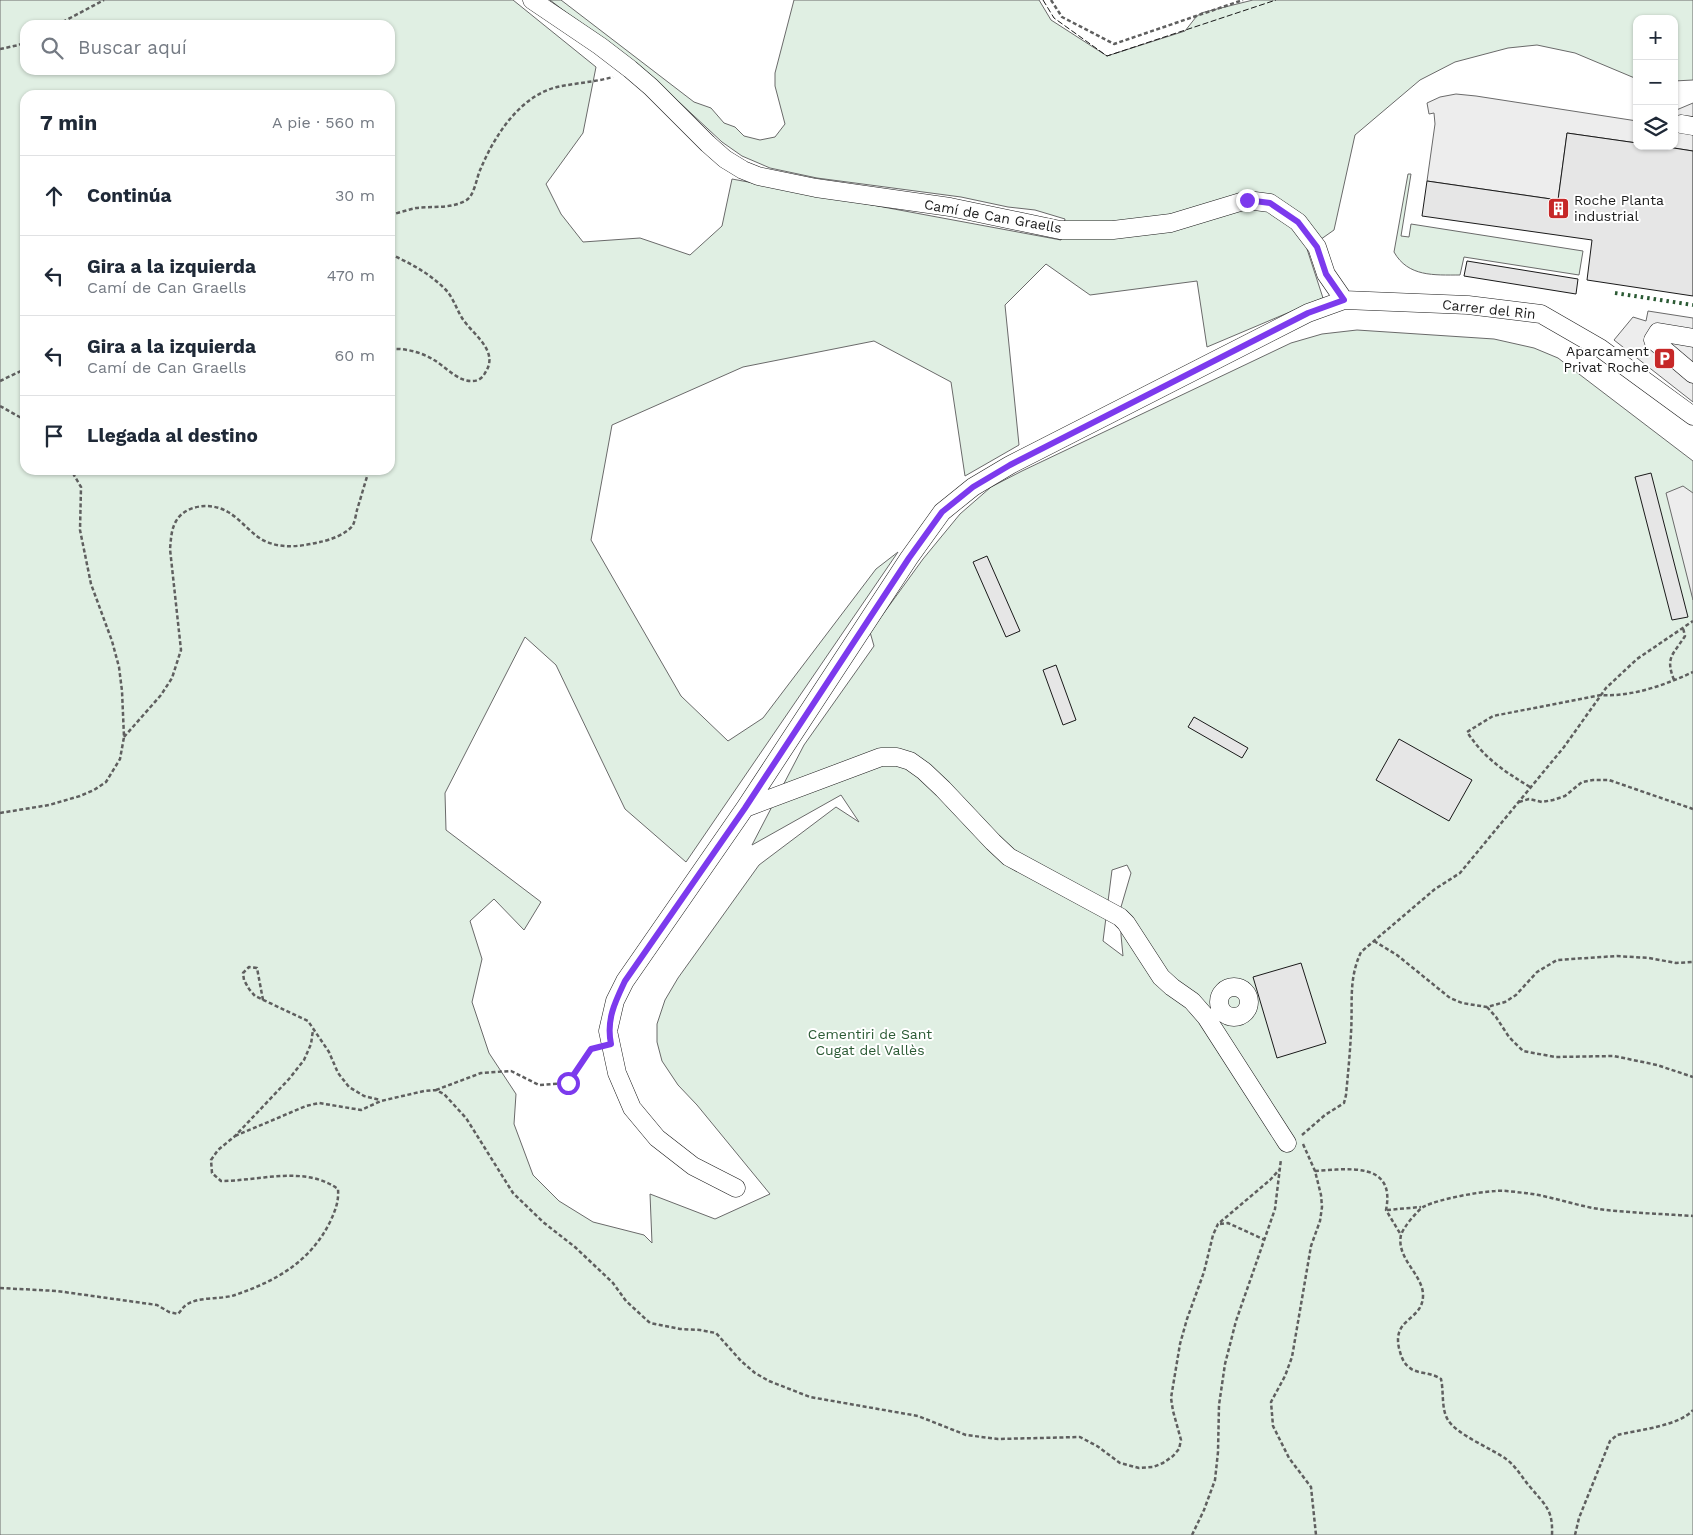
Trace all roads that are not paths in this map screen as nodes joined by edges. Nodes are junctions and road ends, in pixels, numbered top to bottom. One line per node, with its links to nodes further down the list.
1 (532, 0): 2 (street, Camí de Can Graells)
2 (1344, 300): 5 (street, Carrer del Rin); 6 (street)
3 (1693, 338): 4 (street)
4 (1693, 374)
5 (1693, 416)
6 (745, 808): 7 (street); 10 (street)
7 (1176, 990): 8 (street); 9 (street)
8 (1220, 995)
9 (1287, 1143)
10 (736, 1188)

